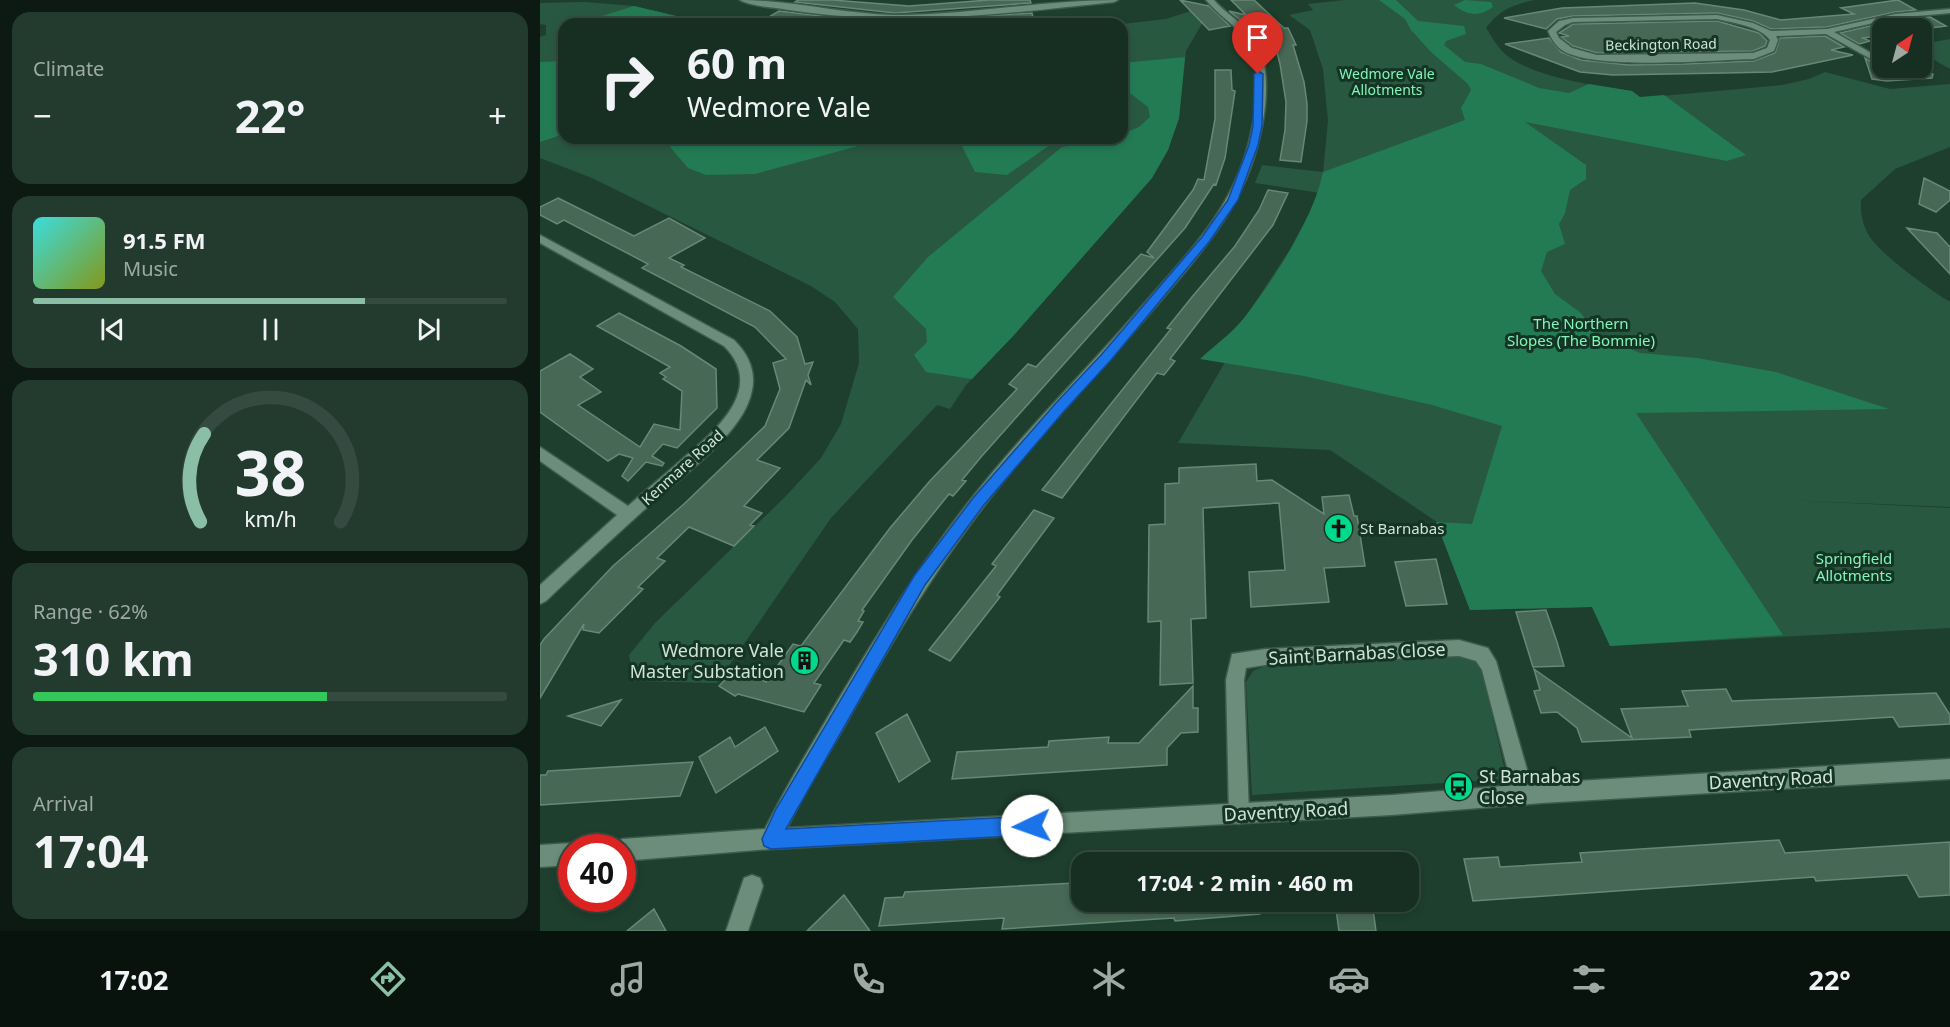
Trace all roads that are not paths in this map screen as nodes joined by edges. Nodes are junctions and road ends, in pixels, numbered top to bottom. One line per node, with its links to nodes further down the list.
1 (744, 0): 4 (street)
2 (1114, 0): 4 (street)
3 (1210, 0): 16 (street)
4 (1090, 1)
5 (1950, 11): 6 (street, Beckington Road)
6 (1827, 31): 7 (street, Beckington Road); 8 (street)
7 (1770, 34): 7 (street, Beckington Road)
8 (1872, 56)
9 (540, 238): 11 (street, Kenmare Road)
10 (540, 453): 11 (street)
11 (629, 515): 12 (street, Kenmare Road)
12 (540, 596)
13 (1950, 769): 14 (street, Daventry Road)
14 (1524, 794): 15 (street, Daventry Road); 15 (street, Saint Barnabas Close)
15 (1239, 814): 16 (street, Daventry Road)
16 (771, 839): 17 (street, Daventry Road)
17 (636, 849)
18 (558, 855): 19 (street)
19 (540, 856)
20 (752, 886): 21 (street)
21 (737, 931)

